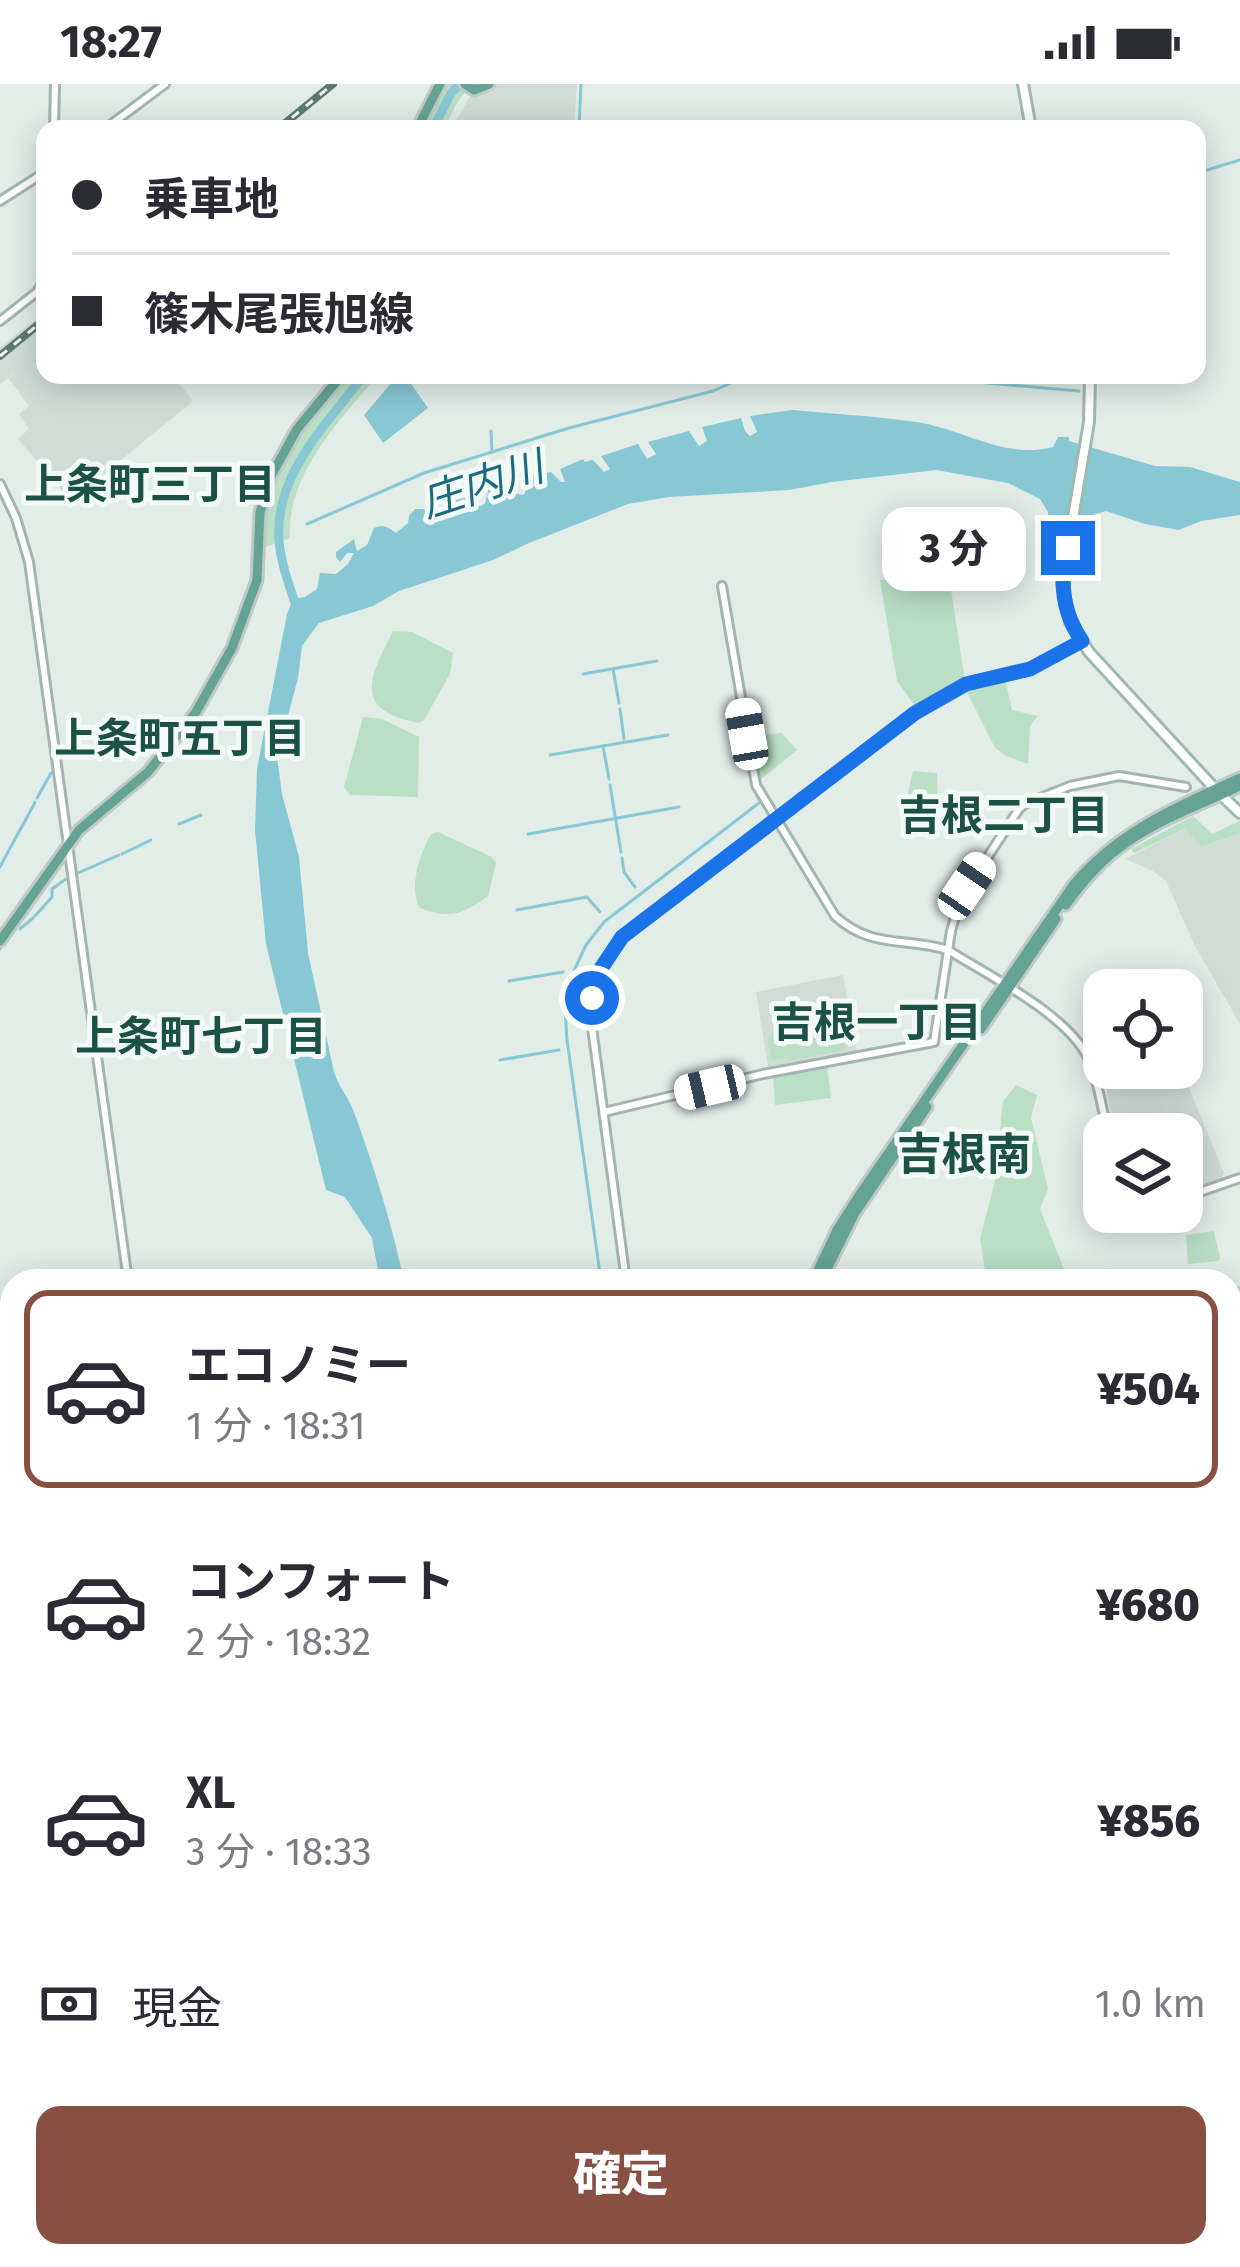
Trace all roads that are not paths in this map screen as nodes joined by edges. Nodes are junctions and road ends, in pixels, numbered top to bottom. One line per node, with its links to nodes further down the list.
1 (55, 84): 7 (street)
2 (165, 84): 8 (street)
3 (440, 84): 9 (main road)
4 (489, 84): 6 (main road)
5 (1023, 84): 10 (main road)
6 (468, 86)
7 (54, 120)
8 (117, 120)
9 (422, 120)
10 (1029, 120)
11 (36, 178): 12 (street)
12 (0, 201)
13 (36, 293): 14 (street)
14 (0, 321)
15 (334, 384): 25 (main road)
16 (1090, 384): 19 (main road)
17 (0, 484): 25 (street)
18 (722, 586): 24 (street)
19 (1082, 641): 22 (main road); 24 (street)
20 (1240, 782): 22 (main road)
21 (1186, 787): 27 (street)
22 (1218, 792): 23 (main road); 28 (main road)
23 (1240, 813)
24 (776, 820): 27 (street); 29 (street)
25 (68, 846): 26 (main road); 33 (street)
26 (0, 941)
27 (948, 950): 28 (street); 29 (street)
28 (1006, 986): 30 (street); 35 (main road)
29 (604, 1112): 34 (street)
30 (1103, 1113)
31 (1240, 1178): 32 (street)
32 (1203, 1191)
33 (126, 1269)
34 (625, 1269)
35 (822, 1269)

